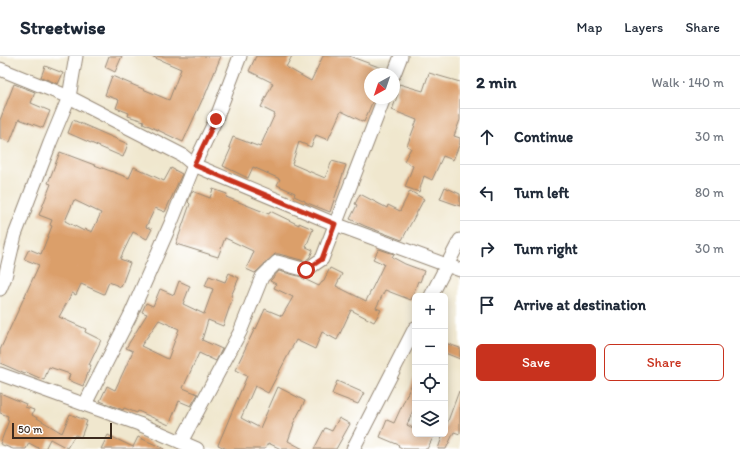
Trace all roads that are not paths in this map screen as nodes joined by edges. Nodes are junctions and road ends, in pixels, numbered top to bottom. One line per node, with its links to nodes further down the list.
1 (76, 56): 6 (street)
2 (240, 56): 8 (street)
3 (401, 56): 4 (street)
4 (396, 68)
5 (0, 69): 6 (street)
6 (69, 97): 8 (street); 13 (street)
7 (382, 104): 9 (street)
8 (194, 165): 9 (street); 17 (street)
9 (335, 224): 11 (street); 18 (street)
10 (460, 240): 11 (street)
11 (447, 265): 12 (street); 14 (street)
12 (460, 270)
13 (0, 289)
14 (433, 293)
15 (414, 329): 20 (street)
16 (0, 374): 17 (street)
17 (85, 404): 18 (street)
18 (180, 442): 19 (street)
19 (197, 449)
20 (354, 449)

